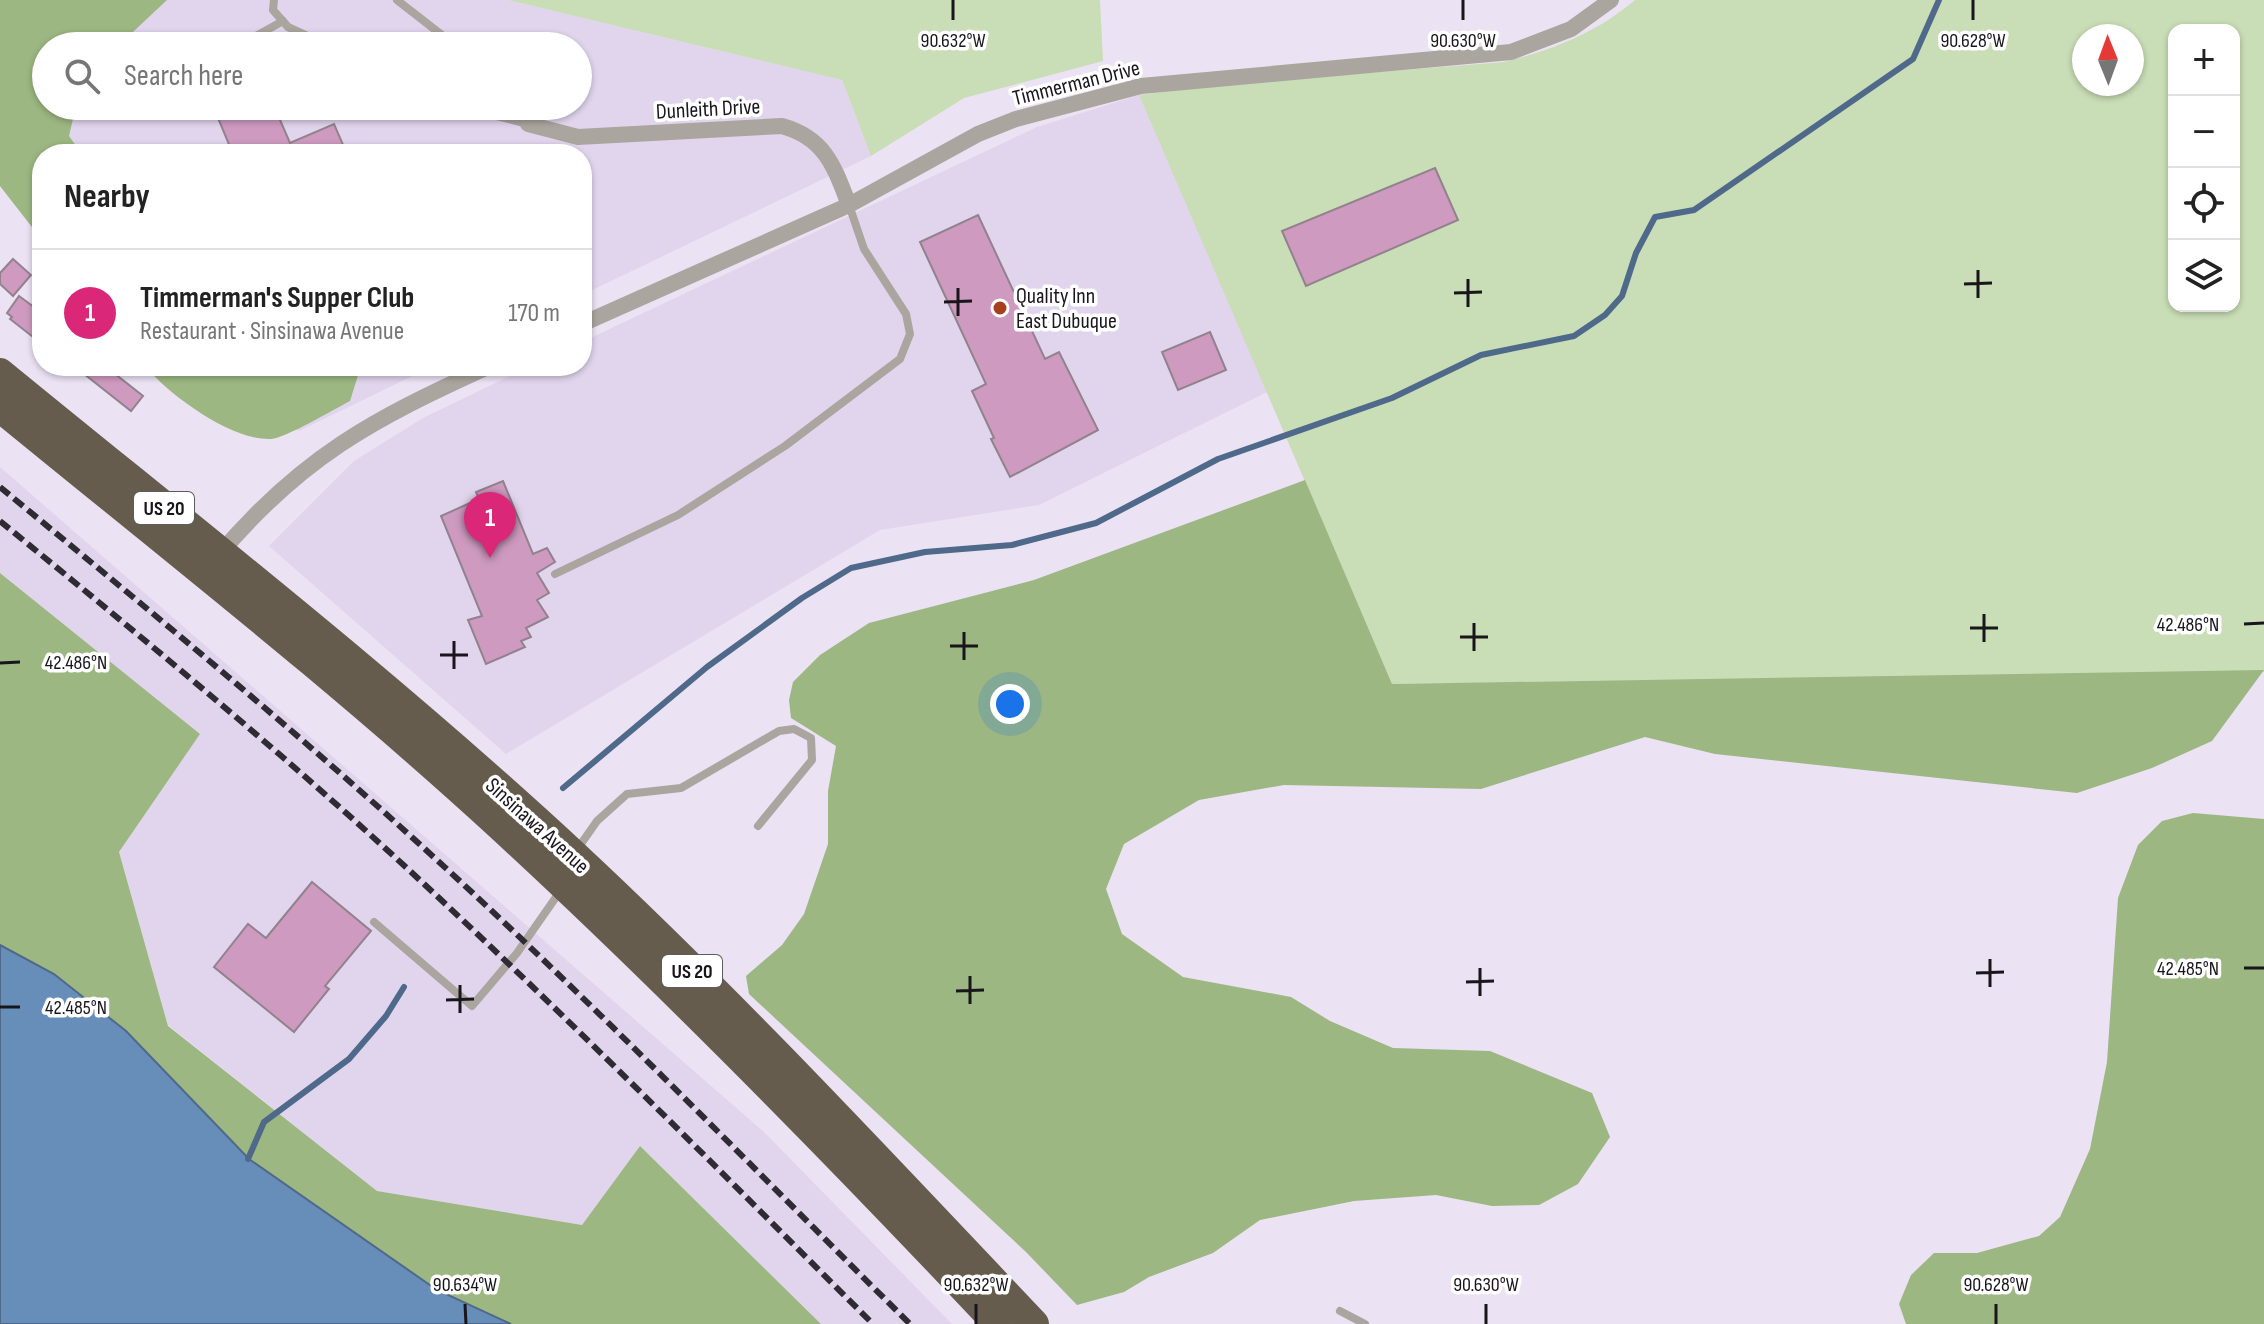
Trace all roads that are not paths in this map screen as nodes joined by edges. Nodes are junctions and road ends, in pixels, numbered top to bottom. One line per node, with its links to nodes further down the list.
1 (274, 0): 4 (lane)
2 (397, 0): 7 (lane)
3 (1611, 0): 11 (street, Timmerman Drive)
4 (283, 21): 5 (lane); 6 (lane)
5 (263, 32)
6 (303, 32)
7 (438, 32)
8 (512, 120): 10 (lane)
9 (525, 120): 10 (lane)
10 (528, 124): 11 (street, Dunleith Drive)
11 (849, 205): 12 (street, Timmerman Drive); 17 (lane)
12 (592, 320)
13 (0, 373): 16 (highway, Sinsinawa Avenue / US 20)
14 (468, 376): 16 (street)
15 (0, 407): 16 (highway, Sinsinawa Avenue / US 20)
16 (212, 564): 19 (highway, Sinsinawa Avenue / US 20); 20 (highway, Sinsinawa Avenue / US 20)
17 (555, 574)
18 (758, 826): 19 (lane)
19 (574, 855): 20 (lane); 24 (highway, Sinsinawa Avenue / US 20)
20 (564, 886): 21 (lane); 23 (highway, Sinsinawa Avenue / US 20)
21 (374, 922)
22 (1340, 1311): 25 (lane)
23 (998, 1324)
24 (1034, 1324)
25 (1365, 1324)

